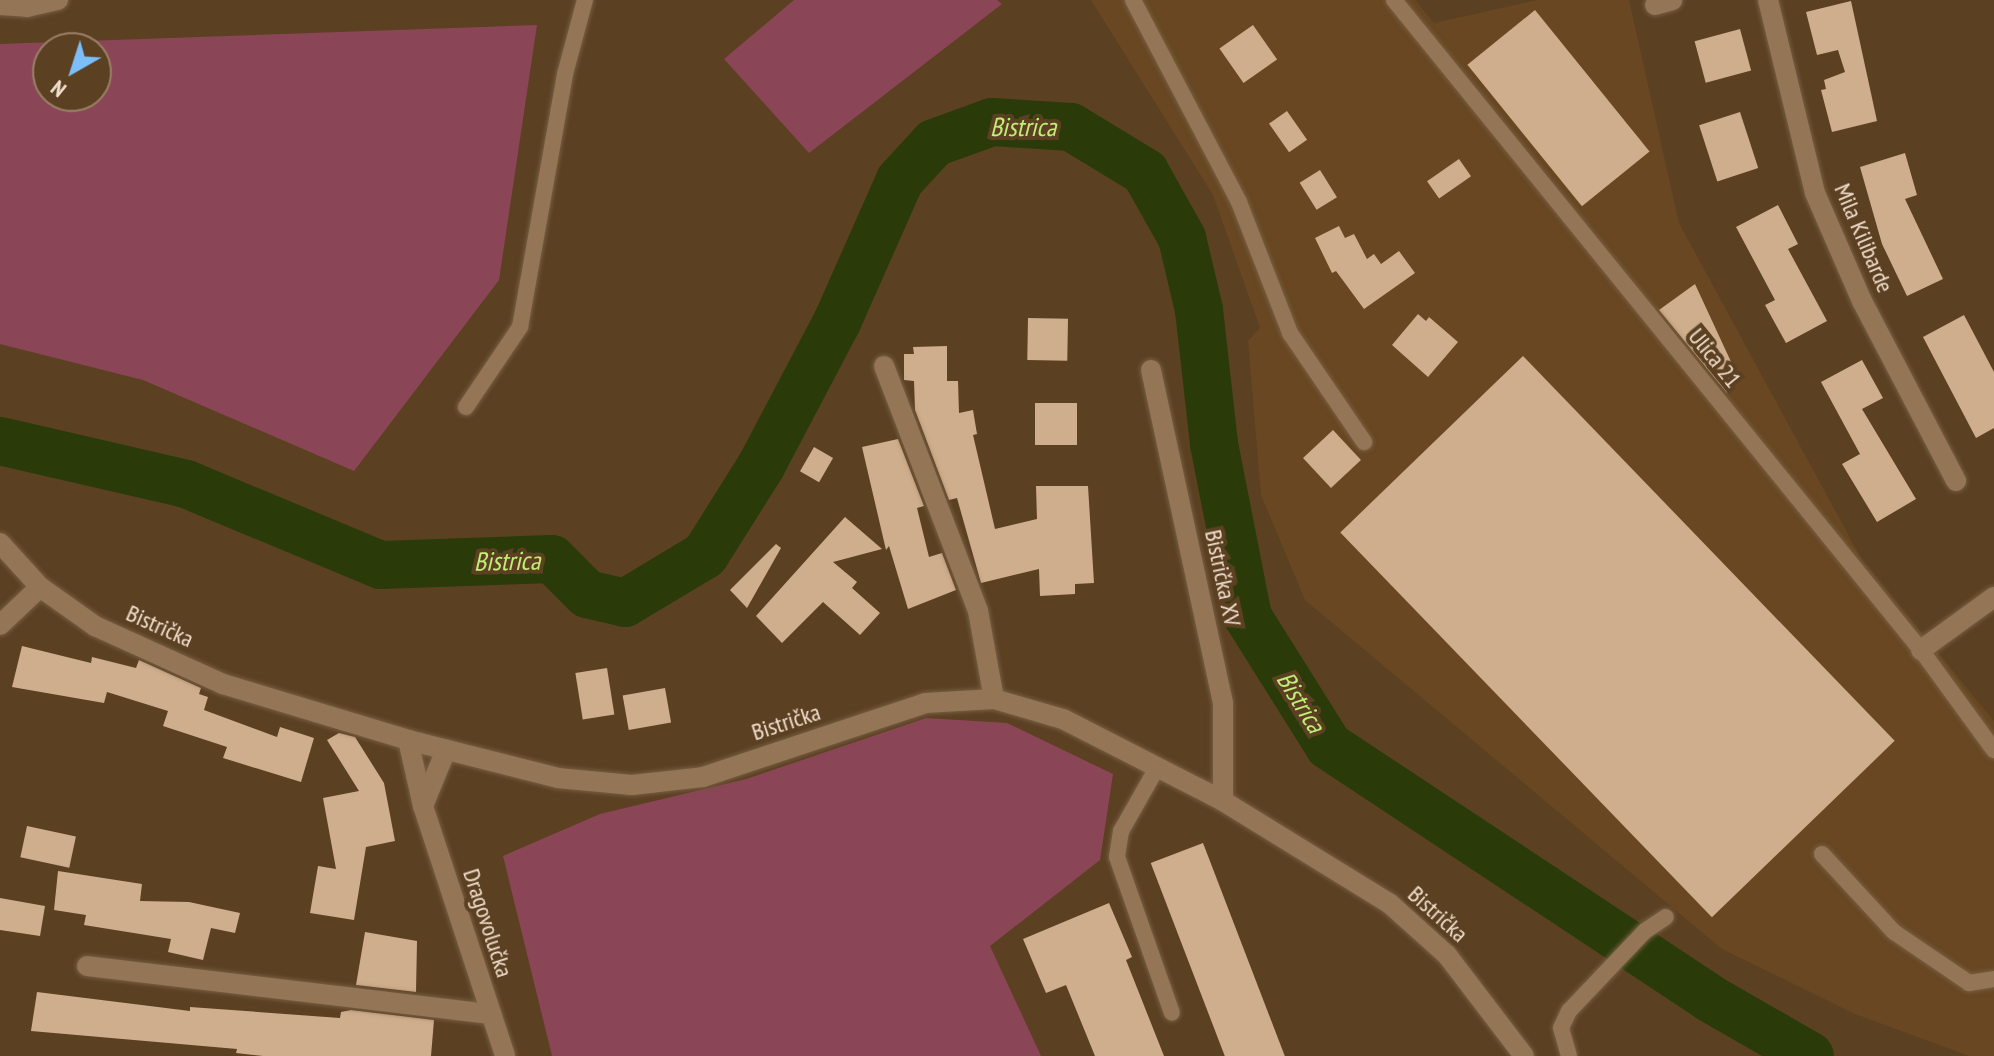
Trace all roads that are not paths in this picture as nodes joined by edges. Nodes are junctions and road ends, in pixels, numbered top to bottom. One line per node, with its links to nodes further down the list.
1 (58, 0): 6 (street)
2 (585, 0): 9 (lane)
3 (1133, 0): 10 (lane)
4 (1394, 0): 16 (lane, Ulica 21)
5 (1768, 0): 11 (street, Mila Kilibarde)
6 (0, 5)
7 (884, 366): 17 (street)
8 (1151, 370): 22 (street, Bistrička XV)
9 (466, 407)
10 (1364, 442)
11 (1956, 481)
12 (0, 543): 13 (street, Bistrička)
13 (40, 587): 15 (street); 18 (street, Bistrička)
14 (1994, 597): 16 (street)
15 (0, 625)
16 (1921, 650): 20 (lane, Ulica 21)
17 (994, 699): 19 (street, Bistrička); 21 (street, Bistrička)
18 (408, 740): 19 (street, Bistrička); 23 (street, Dragovolučka)
19 (446, 750): 23 (street)
20 (1994, 750)
21 (1158, 766): 22 (street, Bistrička); 28 (lane)
22 (1223, 801): 31 (street, Bistrička)
23 (423, 806): 29 (street, Dragovolučka)
24 (1822, 854): 27 (lane)
25 (1666, 917): 32 (lane)
26 (87, 966): 29 (street)
27 (1994, 979)
28 (1172, 1013)
29 (491, 1014): 30 (street, Dragovolučka)
30 (505, 1056)
31 (1524, 1056)
32 (1569, 1056)

